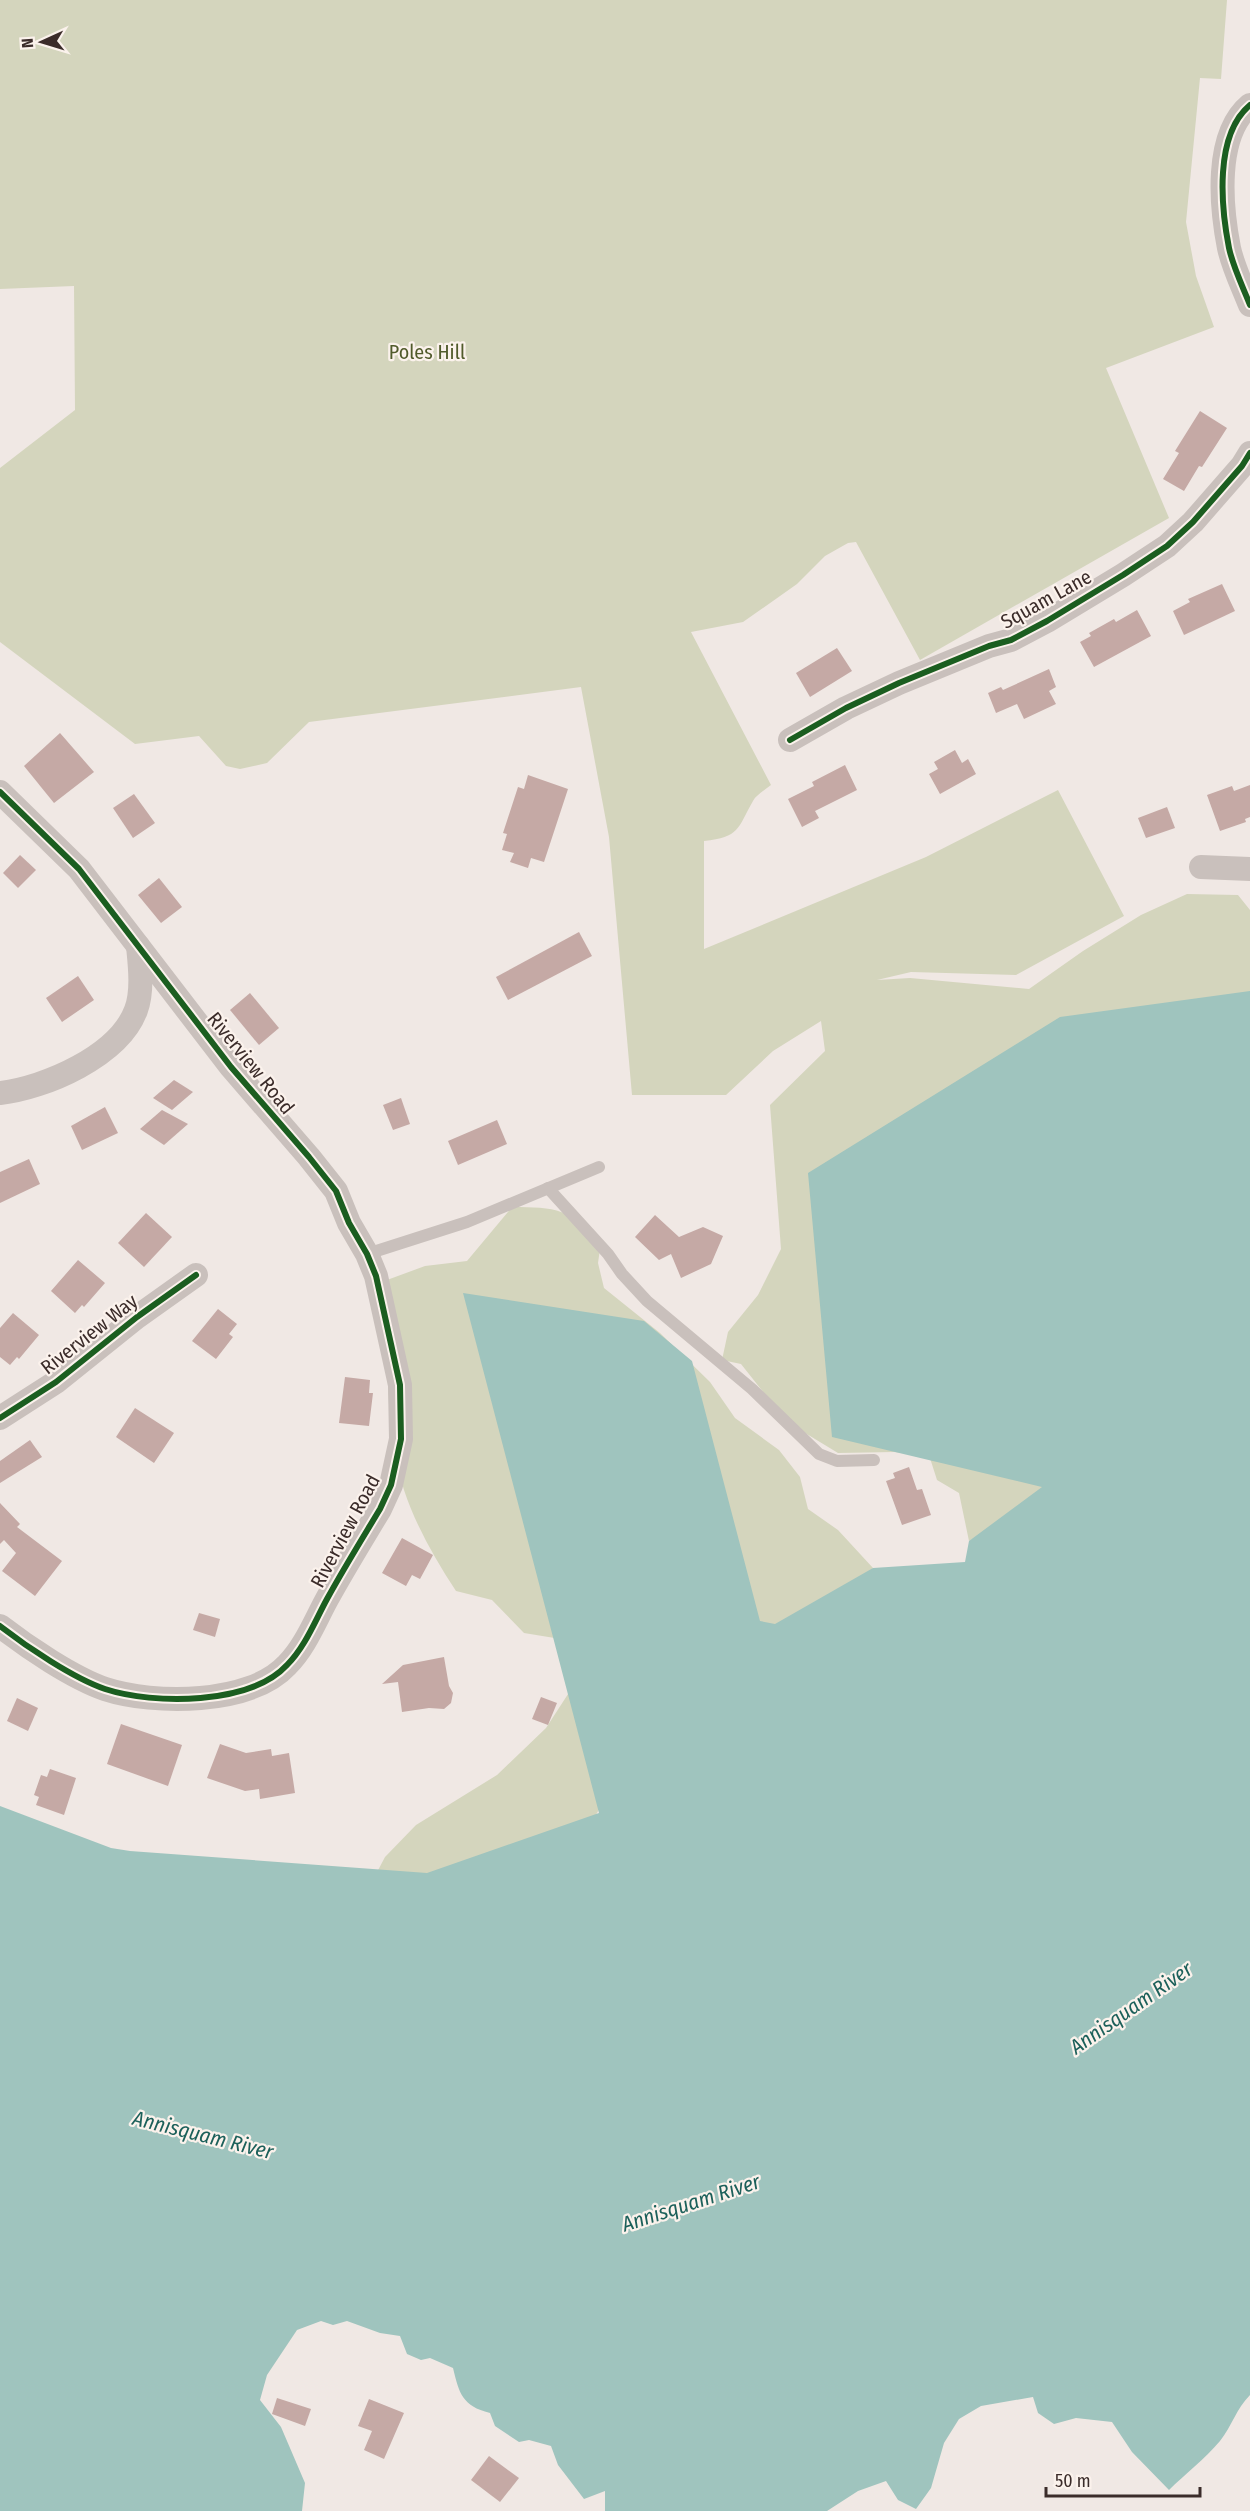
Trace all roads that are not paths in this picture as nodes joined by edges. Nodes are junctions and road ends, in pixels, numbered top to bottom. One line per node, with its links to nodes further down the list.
1 (1249, 106): 2 (street)
2 (1250, 305)
3 (1250, 453): 4 (street, Squam Lane)
4 (790, 740)
5 (0, 792): 8 (street, Riverview Road)
6 (1201, 867): 7 (street)
7 (1250, 868)
8 (138, 946): 9 (street); 12 (street, Riverview Road)
9 (0, 1093)
10 (599, 1167): 11 (lane)
11 (548, 1188): 12 (lane); 15 (lane)
12 (367, 1254): 16 (street, Riverview Road)
13 (196, 1275): 14 (street, Riverview Way)
14 (0, 1418)
15 (874, 1460)
16 (0, 1626)

